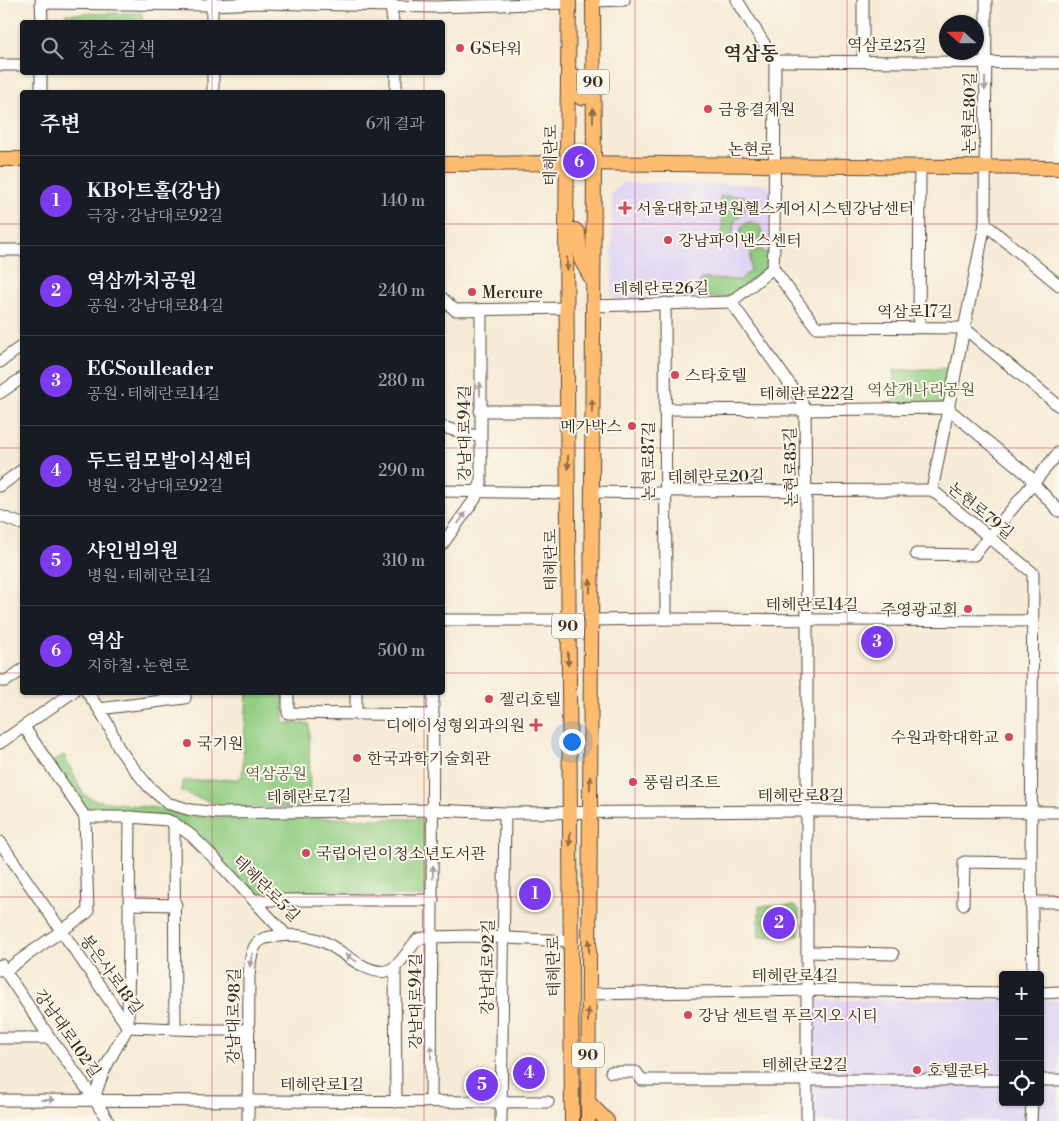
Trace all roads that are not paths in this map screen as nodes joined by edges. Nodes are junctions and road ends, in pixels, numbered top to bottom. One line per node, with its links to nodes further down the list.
1 (624, 0): 5 (street)
2 (737, 0): 15 (street)
3 (863, 0): 16 (street)
4 (986, 0): 17 (street, 논현로80길)
5 (593, 1): 24 (main road, 90)
6 (42, 2): 7 (street); 11 (street)
7 (212, 2): 8 (street); 12 (street)
8 (303, 2): 10 (street)
9 (568, 2): 10 (street); 14 (main road, 테헤란로 / 90)
10 (391, 3): 13 (street)
11 (42, 20)
12 (212, 20)
13 (393, 20)
14 (568, 39): 24 (main road); 30 (main road, 테헤란로 / 90)
15 (775, 61): 16 (street, 역삼로25길); 33 (street)
16 (863, 61): 17 (street, 역삼로25길)
17 (985, 63): 18 (street, 역삼로25길); 35 (street, 논현로80길, one-way to 35)
18 (1059, 63)
19 (0, 65): 20 (street)
20 (20, 65)
21 (41, 75): 25 (street)
22 (214, 75): 26 (street)
23 (396, 75): 27 (street)
24 (593, 89): 32 (main road, 90, one-way to 24)
25 (41, 90)
26 (214, 90)
27 (396, 90)
28 (0, 159): 29 (main road)
29 (20, 159)
30 (567, 163): 31 (main road, 논현로); 32 (main road, 논현로); 38 (main road, 테헤란로 / 90)
31 (445, 164)
32 (594, 164): 33 (main road, 논현로); 42 (main road, 90)
33 (774, 166): 34 (main road, 논현로); 41 (street)
34 (920, 166): 35 (main road, 논현로); 50 (street)
35 (984, 167): 36 (main road, 논현로); 37 (street, 논현로79길)
36 (1059, 168)
37 (985, 224): 43 (street); 51 (street, 논현로79길)
38 (566, 230): 42 (main road); 48 (main road, 테헤란로 / 90, one-way to 48)
39 (0, 250): 40 (street)
40 (20, 250)
41 (773, 268): 45 (street); 50 (street, 역삼로17길)
42 (592, 280): 47 (main road, 90)
43 (1059, 285)
44 (445, 301): 49 (street)
45 (731, 302): 46 (street, 테헤란로26길); 59 (street, 논현로85길)
46 (665, 303): 47 (street, 테헤란로26길); 58 (street, 논현로87길)
47 (592, 306): 73 (main road, 90, one-way to 47)
48 (567, 308): 49 (street); 61 (main road, 테헤란로 / 90)
49 (481, 310): 60 (street, 강남대로94길, one-way to 49)
50 (919, 327): 51 (street, 역삼로17길)
51 (964, 328): 56 (street, 역삼로17길); 57 (street, 논현로79길)
52 (20, 347): 53 (street)
53 (0, 362)
54 (20, 379): 55 (street)
55 (0, 393)
56 (1059, 406)
57 (947, 408): 59 (street, 테헤란로22길); 66 (street); 70 (street, 논현로79길)
58 (664, 409): 59 (street, 테헤란로22길); 71 (street, 논현로87길)
59 (805, 410): 72 (street, 논현로85길)
60 (480, 411): 61 (street); 63 (street, 강남대로94길)
61 (568, 412): 74 (main road, 테헤란로 / 90, one-way to 74)
62 (445, 428): 63 (street)
63 (480, 437): 69 (street, 강남대로94길)
64 (1059, 452): 66 (street)
65 (20, 471): 67 (street)
66 (1033, 483): 75 (street); 78 (street)
67 (0, 486)
68 (445, 490): 69 (street)
69 (479, 490): 74 (street); 79 (street, 강남대로94길, one-way to 69)
70 (932, 490): 72 (street, 테헤란로20길); 78 (street, 논현로79길)
71 (665, 491): 72 (street, 테헤란로20길); 73 (street, 테헤란로20길); 81 (street, 논현로87길)
72 (806, 491): 85 (street, 논현로85길)
73 (591, 492): 84 (main road, 90, one-way to 73)
74 (568, 493): 83 (main road, 테헤란로 / 90)
75 (1059, 511)
76 (0, 516): 77 (street)
77 (20, 523)
78 (989, 538): 80 (street); 86 (street, 논현로79길)
79 (445, 541)
80 (916, 554)
81 (666, 619): 84 (street, 테헤란로14길); 85 (street, 테헤란로14길)
82 (445, 620): 83 (street)
83 (568, 620): 105 (main road, 테헤란로 / 90, one-way to 105)
84 (590, 620): 106 (main road, 90, one-way to 84)
85 (808, 620): 86 (street, 테헤란로14길); 101 (street, 논현로85길)
86 (1033, 621): 102 (street, 논현로79길)
87 (20, 671): 88 (street)
88 (0, 681)
89 (70, 695): 98 (street)
90 (89, 695): 95 (street, 테헤란로7길)
91 (185, 695): 95 (street)
92 (288, 695): 96 (street)
93 (356, 695): 96 (street)
94 (433, 695): 97 (street, 강남대로94길)
95 (98, 709): 100 (street, 테헤란로7길)
96 (356, 714): 97 (street)
97 (433, 715): 100 (street, 강남대로94길)
98 (24, 727): 99 (street); 107 (street)
99 (0, 744)
100 (434, 810): 104 (street, 테헤란로7길); 113 (street, 강남대로94길, one-way to 100)
101 (808, 811): 102 (street, 테헤란로8길); 106 (street, 테헤란로8길); 124 (street, 논현로85길)
102 (1033, 812): 103 (street, 테헤란로8길); 111 (street, 논현로79길)
103 (1059, 812)
104 (505, 813): 105 (street, 테헤란로7길); 122 (street, 강남대로92길)
105 (569, 813): 106 (street, 테헤란로8길); 123 (main road, 테헤란로 / 90, one-way to 123)
106 (590, 813): 133 (main road, 90, one-way to 106)
107 (85, 817): 108 (street, 테헤란로5길); 119 (street)
108 (130, 817): 109 (street, 테헤란로5길); 116 (street)
109 (174, 824): 112 (street, 테헤란로5길); 117 (street)
110 (0, 842): 119 (street, 봉은사로18길)
111 (1031, 863): 114 (street, 논현로79길); 118 (street)
112 (254, 900): 113 (street); 120 (street, 테헤란로5길)
113 (433, 900): 121 (street, 강남대로94길)
114 (1032, 902): 115 (street); 128 (street, 논현로79길)
115 (1059, 902)
116 (129, 904): 117 (street); 134 (street)
117 (176, 904): 135 (street)
118 (963, 904)
119 (62, 932): 127 (street); 134 (street, 봉은사로18길)
120 (286, 935): 126 (street, 테헤란로5길, one-way to 120); 136 (street, 강남대로98길, one-way to 136)
121 (432, 937): 122 (street); 126 (street); 147 (street, 강남대로94길, one-way to 121)
122 (503, 939): 123 (street); 149 (street, 강남대로92길)
123 (570, 941): 153 (main road, 테헤란로 / 90)
124 (807, 952): 125 (street); 129 (street, 논현로85길)
125 (892, 954)
126 (395, 967): 148 (street)
127 (1, 968): 138 (street, 강남대로102길)
128 (1032, 971)
129 (807, 990): 131 (street, 테헤란로4길); 133 (street, 테헤란로4길); 140 (street, 논현로85길)
130 (1059, 992): 132 (street)
131 (999, 993)
132 (1044, 993)
133 (588, 994): 151 (main road, 90, one-way to 133)
134 (128, 1027): 135 (street, 봉은사로18길); 145 (street)
135 (175, 1029): 136 (street, 봉은사로18길)
136 (249, 1030): 146 (street, 강남대로98길)
137 (0, 1038): 138 (street)
138 (50, 1038): 145 (street, 강남대로102길)
139 (611, 1072): 140 (street, 테헤란로2길)
140 (807, 1080): 141 (street, 테헤란로2길); 158 (street, 논현로85길)
141 (999, 1080)
142 (1044, 1080): 143 (street)
143 (1059, 1080)
144 (0, 1100): 145 (street, 테헤란로1길, one-way to 145)
145 (95, 1100): 146 (street, 테헤란로1길); 154 (street, 강남대로102길)
146 (248, 1100): 148 (street, 테헤란로1길); 155 (street, 강남대로98길)
147 (431, 1101): 148 (street, 테헤란로1길); 149 (street, 테헤란로1길)
148 (396, 1102)
149 (501, 1102): 150 (street, 테헤란로1길); 156 (street, 강남대로92길)
150 (548, 1102)
151 (588, 1102): 153 (main road, 90); 157 (main road)
152 (1032, 1106): 159 (street)
153 (579, 1120)
154 (108, 1121)
155 (248, 1121)
156 (501, 1121)
157 (607, 1121)
158 (807, 1121)
159 (1031, 1121)

